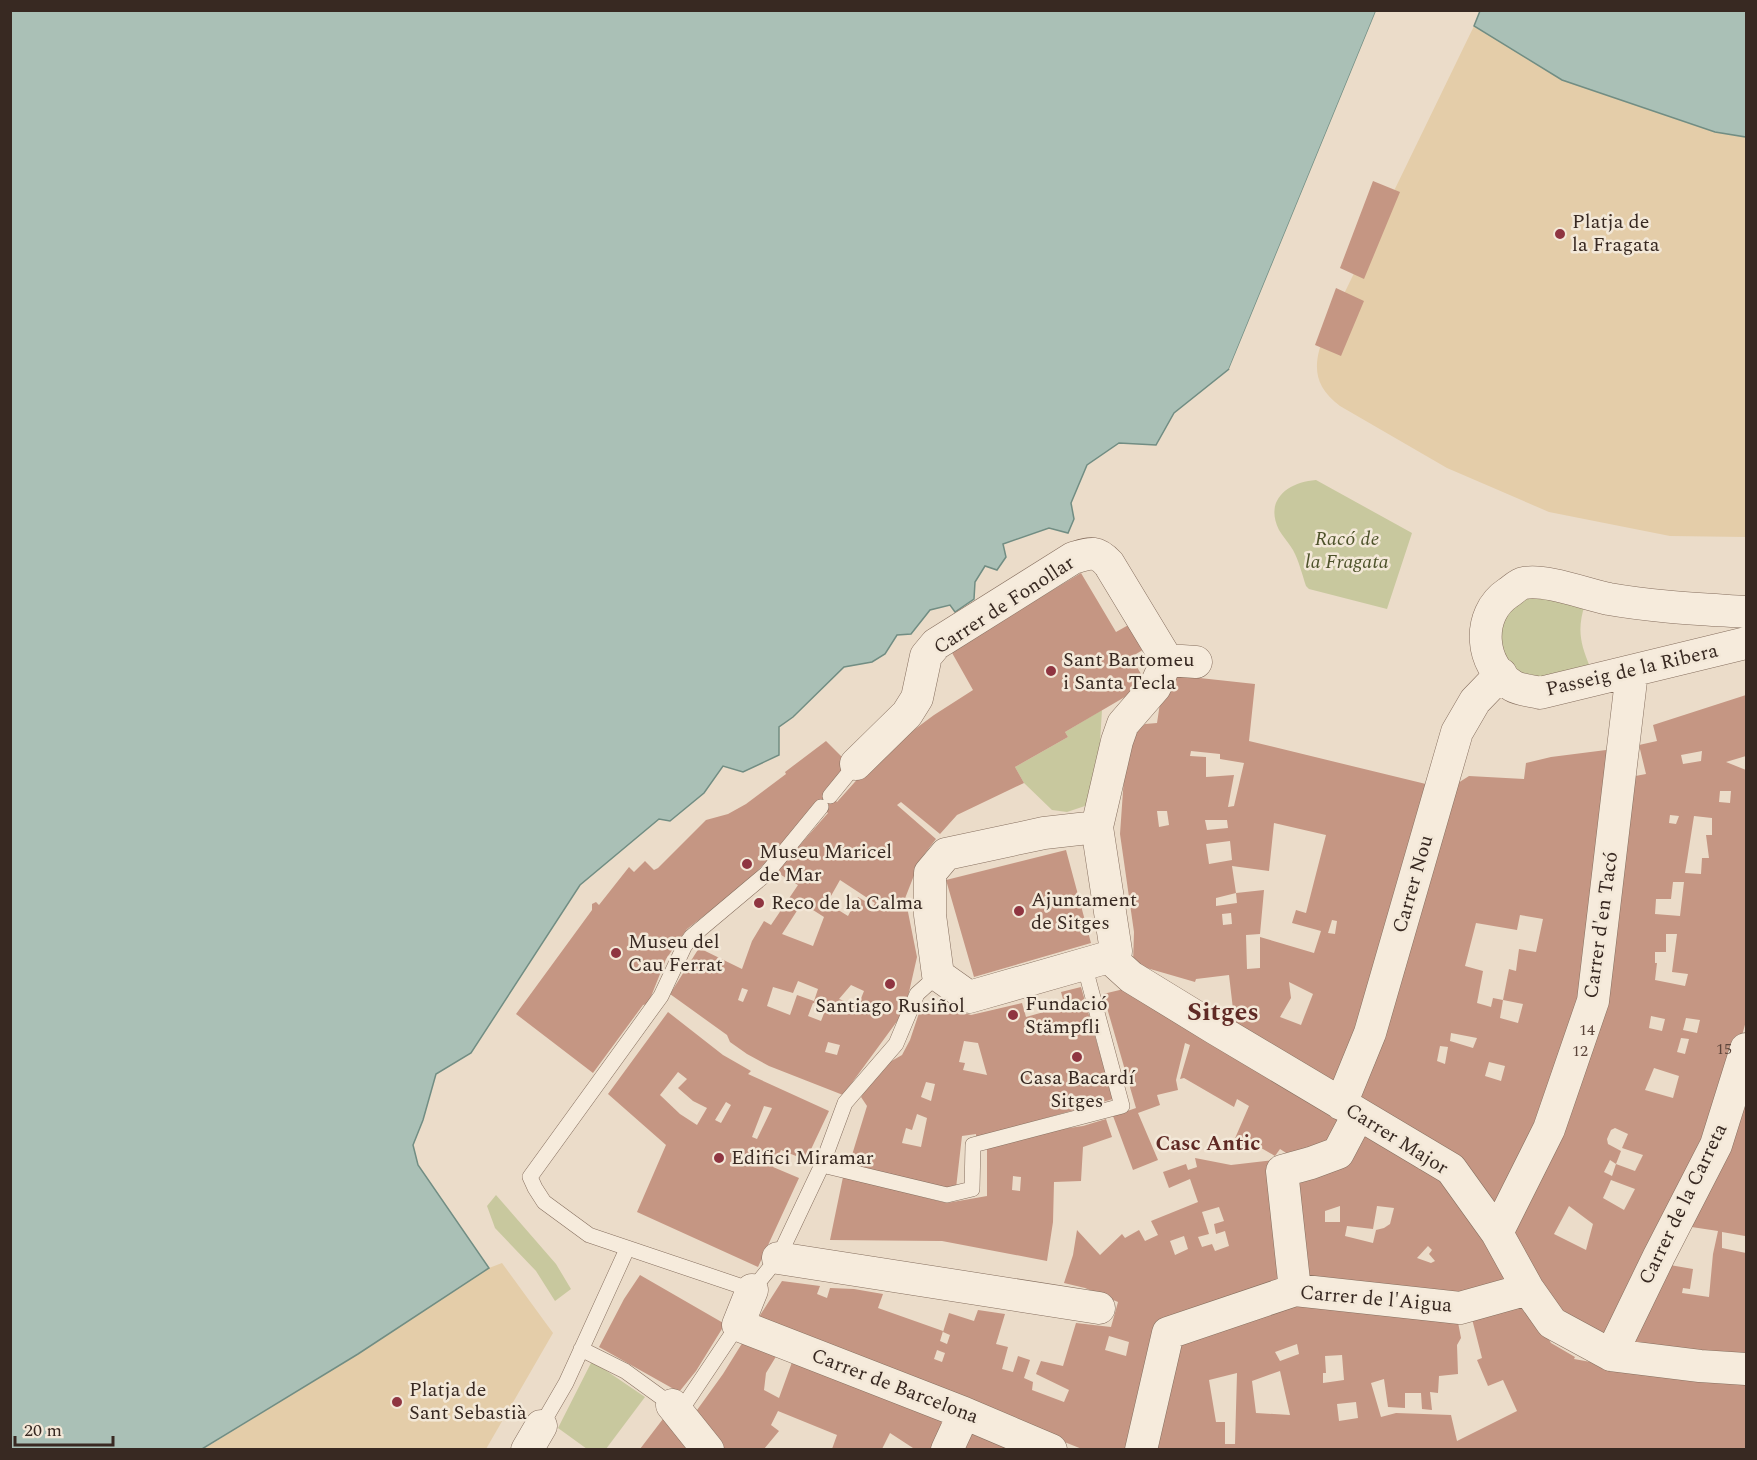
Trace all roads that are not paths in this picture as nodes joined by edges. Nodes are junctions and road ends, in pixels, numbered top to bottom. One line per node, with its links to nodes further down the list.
1 (1746, 612): 4 (street, Passeig de la Ribera)
2 (1746, 643): 3 (street, Passeig de la Ribera)
3 (1632, 672): 4 (street, Passeig de la Ribera); 12 (street, Carrer d'en Tacó)
4 (1501, 674): 10 (street, Carrer Nou)
5 (856, 764): 6 (street, Carrer de Fonollar); 13 (lane, Carrer de Fonollar)
6 (1097, 827): 7 (street); 8 (street)
7 (1096, 961): 8 (street); 10 (street, Carrer Major); 11 (lane)
8 (938, 975): 11 (lane)
9 (1746, 1050): 21 (street, Carrer de la Carreta)
10 (1350, 1109): 12 (street, Carrer Major); 17 (street, Carrer Nou)
11 (822, 1165): 14 (lane)
12 (1497, 1233): 15 (street, Carrer Major)
13 (627, 1249): 16 (lane); 20 (lane)
14 (778, 1258): 16 (lane); 18 (street)
15 (1528, 1289): 17 (street, Carrer de l'Aigua); 21 (street, Carrer Major)
16 (752, 1290): 19 (street)
17 (1295, 1290): 29 (street, Carrer de l'Aigua)
18 (1099, 1308)
19 (738, 1325): 23 (lane); 24 (street, Carrer de Barcelona)
20 (581, 1349): 23 (lane); 25 (lane)
21 (1611, 1355): 22 (street, Carrer Major)
22 (1746, 1369)
23 (675, 1409): 26 (street)
24 (964, 1413): 27 (street); 28 (street, Carrer de Barcelona)
25 (534, 1438)
26 (708, 1449)
27 (947, 1449)
28 (1051, 1449)
29 (1141, 1449)

